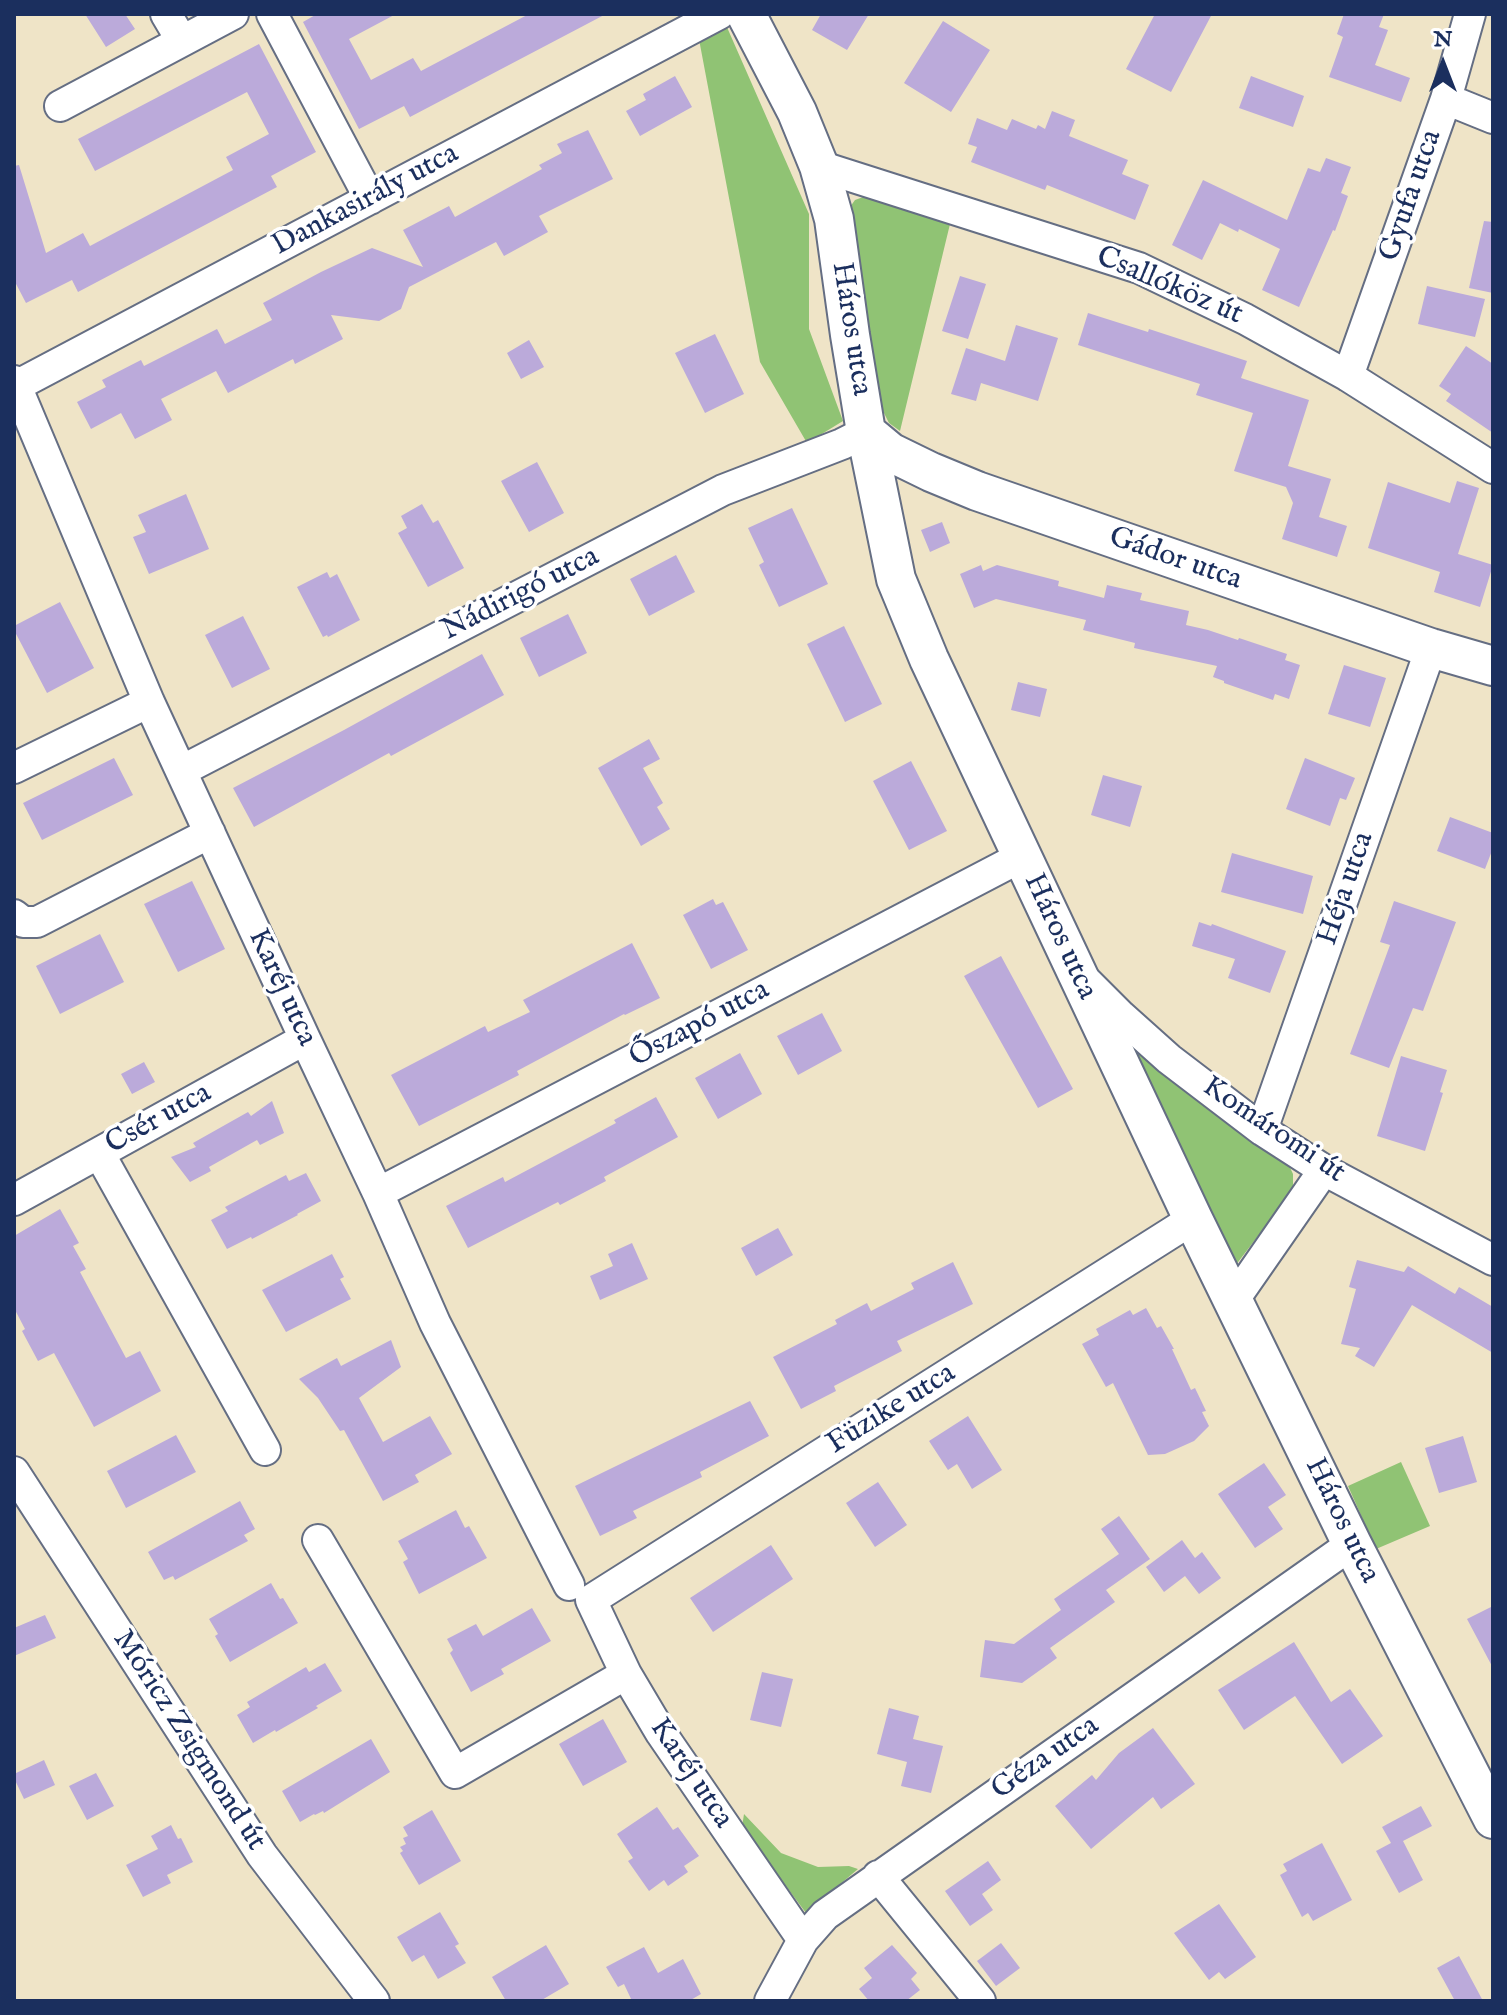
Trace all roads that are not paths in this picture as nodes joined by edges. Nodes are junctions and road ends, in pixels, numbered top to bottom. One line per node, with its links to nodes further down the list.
1 (166, 14): 7 (street)
2 (233, 14): 7 (street)
3 (272, 14): 12 (street)
4 (719, 14): 12 (street, Dankasirály utca)
5 (746, 14): 11 (street, Háros utca)
6 (1470, 14): 8 (street, Gyufa utca)
7 (182, 41): 9 (street)
8 (1446, 99): 10 (street); 13 (street, Gyufa utca)
9 (60, 106)
10 (1493, 118)
11 (819, 166): 13 (street, Csallóköz út); 15 (street, Háros utca)
12 (370, 199): 14 (street, Dankasirály utca)
13 (1348, 376): 16 (street, Csallóköz út)
14 (15, 385): 19 (street, Karéj utca)
15 (866, 432): 17 (street, Gádor utca); 21 (street, Nádirigó utca); 23 (street, Háros utca)
16 (1493, 468)
17 (1431, 648): 18 (street, Gádor utca); 27 (street, Héja utca)
18 (1493, 666)
19 (149, 702): 20 (street); 21 (street, Karéj utca)
20 (14, 768)
21 (181, 771): 22 (street, Karéj utca)
22 (210, 833): 24 (street); 26 (street, Karéj utca)
23 (1021, 857): 25 (street, Háros utca); 30 (street, Őszapó utca)
24 (14, 915)
25 (1075, 970): 27 (street, Komáromi út); 32 (street, Háros utca)
26 (305, 1039): 28 (street, Csér utca); 30 (street, Karéj utca)
27 (1262, 1130): 29 (street, Komáromi út)
28 (99, 1153): 31 (street, Csér utca); 35 (street)
29 (1324, 1170): 33 (street, Komáromi út); 34 (street)
30 (378, 1193): 39 (street, Karéj utca)
31 (14, 1200)
32 (1193, 1219): 34 (street, Háros utca); 39 (street, Füzike utca)
33 (1493, 1260)
34 (1233, 1301): 38 (street, Háros utca)
35 (265, 1450)
36 (14, 1472): 44 (street, Móricz Zsigmond út)
37 (318, 1540): 40 (street)
38 (1352, 1544): 41 (street, Háros utca); 42 (street, Géza utca)
39 (580, 1593): 40 (street, Karéj utca)
40 (626, 1674): 43 (street, Karéj utca)
41 (1493, 1819)
42 (878, 1876): 43 (street, Géza utca); 46 (street)
43 (803, 1940): 45 (street, Géza utca)
44 (374, 2001)
45 (770, 2001)
46 (980, 2001)

